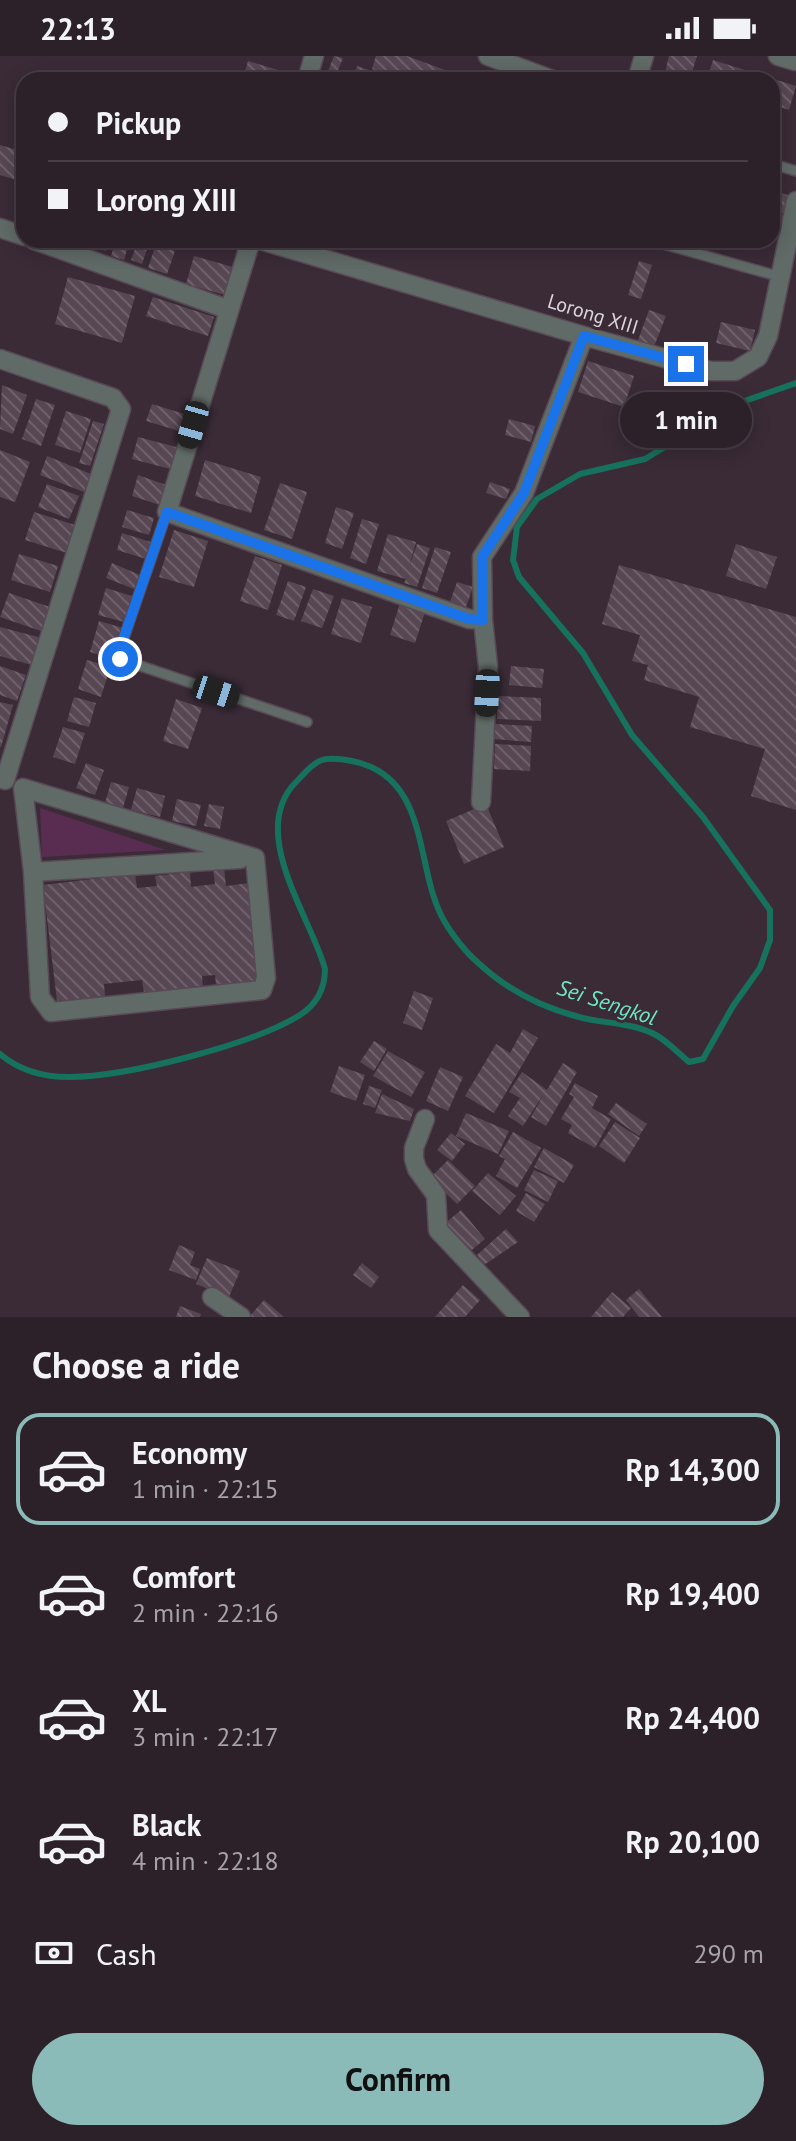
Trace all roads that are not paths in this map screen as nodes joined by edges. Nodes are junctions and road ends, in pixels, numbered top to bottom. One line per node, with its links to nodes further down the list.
1 (488, 56): 2 (street)
2 (531, 72)
3 (796, 201): 8 (street, Lorong XIII)
4 (56, 248): 9 (street)
5 (248, 248): 9 (street)
6 (287, 248): 10 (street, Lorong XIII)
7 (678, 248): 8 (lane)
8 (781, 277): 10 (street, Lorong XIII)
9 (227, 309): 12 (street)
10 (584, 336): 13 (street)
11 (0, 359): 15 (street)
12 (167, 512): 13 (street); 14 (lane)
13 (483, 620): 17 (street)
14 (307, 722)
15 (3, 779): 16 (street)
16 (23, 788): 18 (street); 19 (street)
17 (481, 802)
18 (255, 858): 19 (street); 19 (street)
19 (33, 872)
20 (425, 1119): 23 (street)
21 (212, 1297): 22 (street)
22 (241, 1317)
23 (520, 1317)

